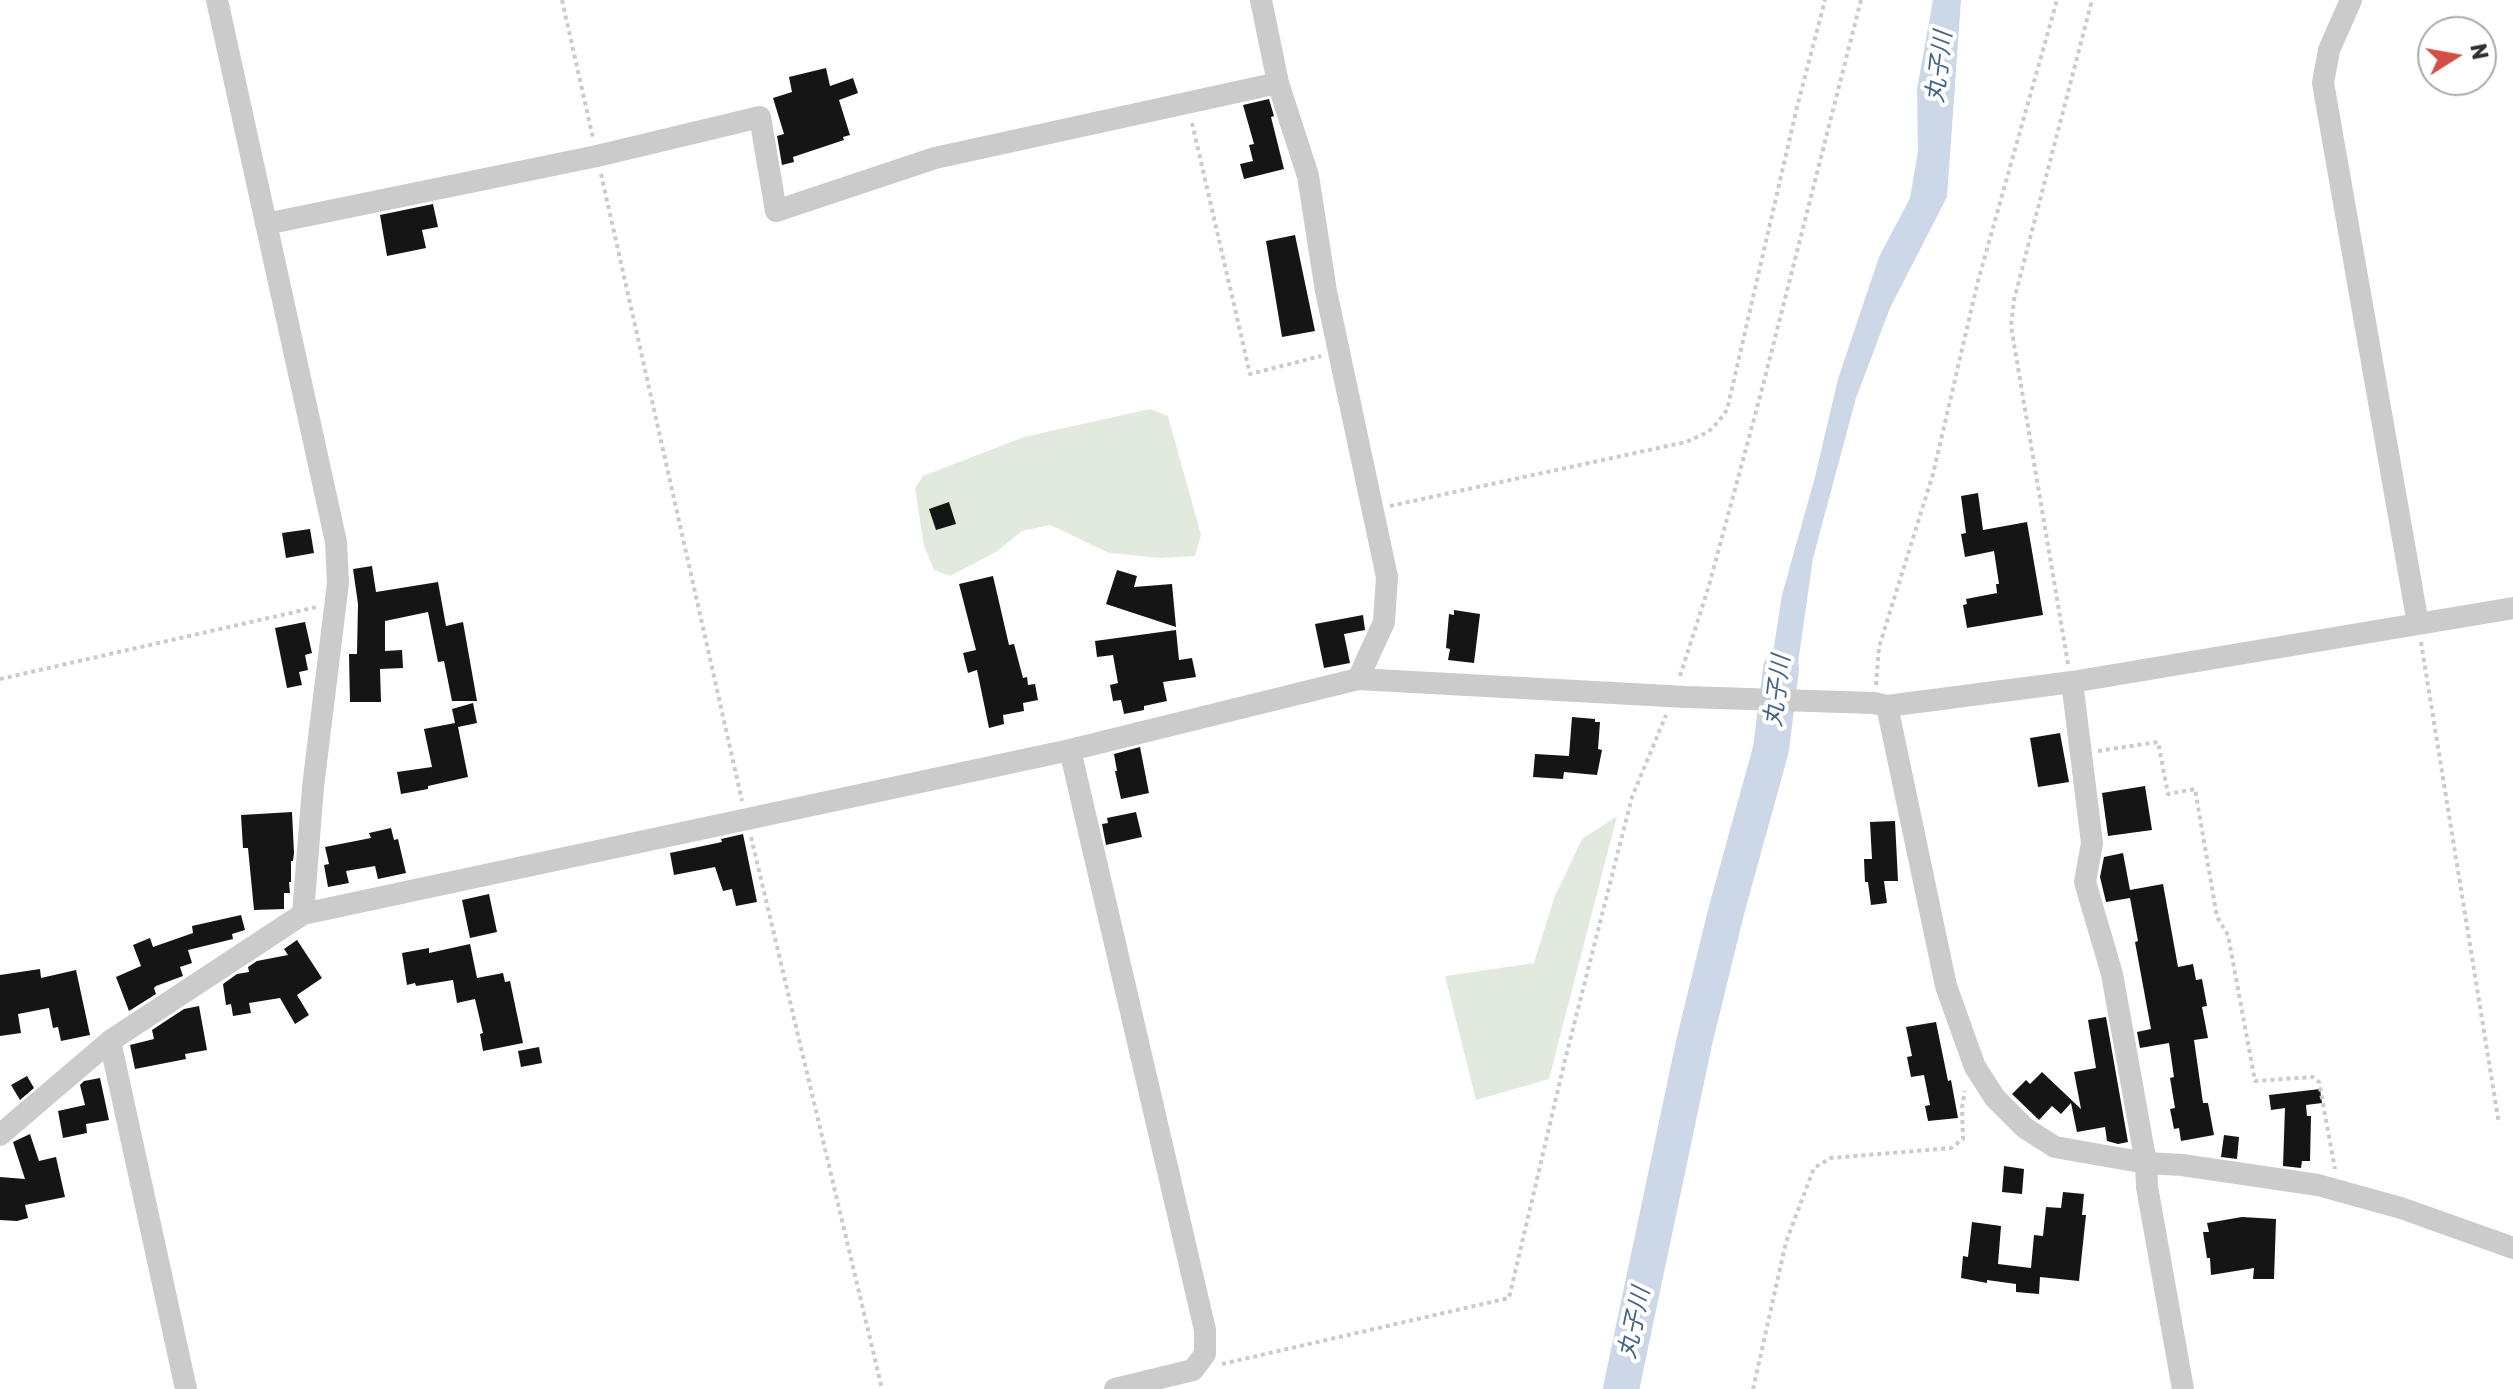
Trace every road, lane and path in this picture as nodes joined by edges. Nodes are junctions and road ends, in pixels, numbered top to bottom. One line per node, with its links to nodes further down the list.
1 (217, 0): 12 (street)
2 (562, 0): 11 (path)
3 (1261, 0): 9 (street)
4 (1825, 0): 14 (path)
5 (1861, 0): 21 (path)
6 (2057, 0): 22 (path)
7 (2092, 0): 20 (path)
8 (2351, 0): 17 (street)
9 (1278, 83): 10 (street); 13 (street)
10 (1188, 102): 11 (street); 13 (path)
11 (597, 156): 12 (street); 25 (path)
12 (266, 224): 15 (street)
13 (1339, 352): 14 (street)
14 (1373, 509): 19 (street)
15 (335, 603): 18 (path); 26 (street)
16 (2513, 608): 17 (street)
17 (2418, 624): 20 (street); 29 (path)
18 (0, 679)
19 (1358, 679): 21 (street); 23 (street)
20 (2072, 682): 22 (street); 24 (street)
21 (1680, 697): 22 (street); 34 (path)
22 (1881, 705): 28 (street)
23 (1070, 750): 25 (street); 34 (street)
24 (2080, 754): 31 (street); 32 (path)
25 (746, 819): 26 (street); 36 (path)
26 (303, 914): 27 (street)
27 (110, 1041): 30 (street); 35 (street)
28 (1975, 1067): 31 (street); 38 (path)
29 (2499, 1124)
30 (0, 1135)
31 (2146, 1163): 32 (street); 39 (street)
32 (2339, 1191): 33 (street)
33 (2513, 1248)
34 (1193, 1370): 37 (street)
35 (186, 1389)
36 (882, 1389)
37 (1115, 1389)
38 (1753, 1389)
39 (2183, 1389)

